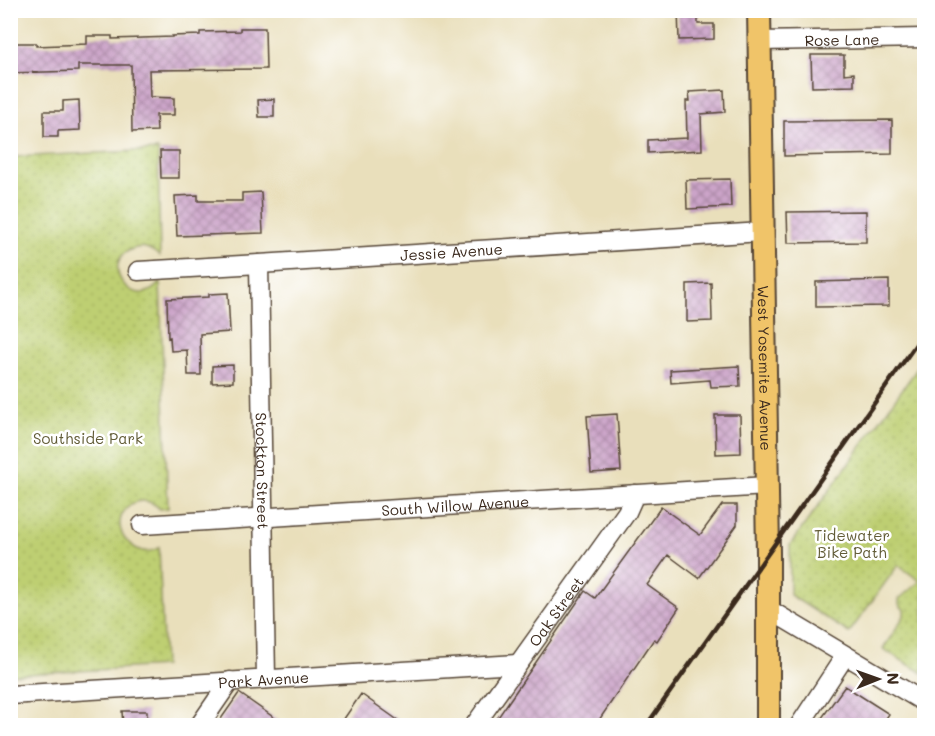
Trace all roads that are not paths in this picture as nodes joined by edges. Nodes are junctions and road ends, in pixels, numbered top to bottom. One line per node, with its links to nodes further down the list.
1 (759, 10): 3 (main road, West Yosemite Avenue)
2 (924, 38): 3 (street, Rose Lane)
3 (760, 41): 4 (main road, West Yosemite Avenue)
4 (762, 232): 5 (street, Jessie Avenue); 7 (main road, West Yosemite Avenue)
5 (259, 264): 6 (street, Jessie Avenue); 9 (street, Stockton Street)
6 (138, 271)
7 (767, 486): 8 (street, South Willow Avenue); 11 (main road, West Yosemite Avenue)
8 (635, 494): 9 (street, South Willow Avenue); 13 (street, Oak Street)
9 (264, 519): 10 (street, South Willow Avenue); 14 (street, Stockton Street)
10 (142, 525)
11 (768, 609): 12 (street); 20 (main road, West Yosemite Avenue)
12 (845, 656): 17 (street); 21 (street)
13 (517, 664): 14 (street, Park Avenue); 19 (street, Oak Street)
14 (266, 679): 15 (street, Park Avenue)
15 (230, 681): 16 (street, Park Avenue); 18 (street)
16 (10, 695)
17 (924, 702)
18 (199, 726)
19 (474, 726)
20 (768, 726)
21 (799, 726)

